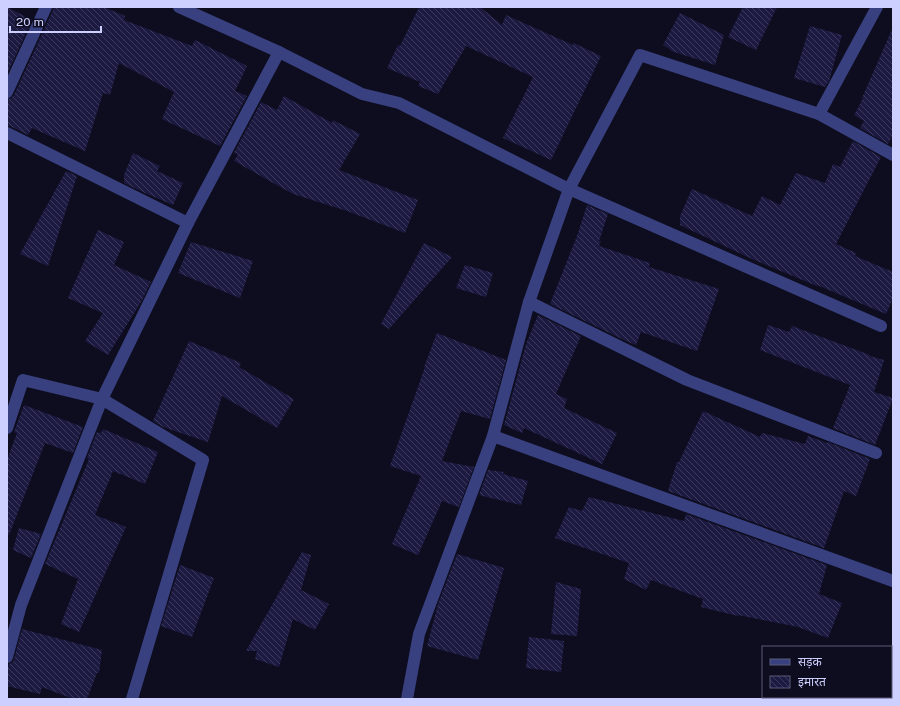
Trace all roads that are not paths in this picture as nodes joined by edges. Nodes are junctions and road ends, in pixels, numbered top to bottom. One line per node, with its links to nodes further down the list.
1 (46, 7): 5 (street)
2 (179, 7): 4 (street)
3 (877, 7): 6 (street)
4 (279, 52): 9 (street); 10 (street)
5 (7, 92)
6 (819, 114): 8 (street); 9 (street)
7 (7, 133): 10 (street)
8 (893, 155)
9 (569, 189): 11 (street); 12 (street)
10 (188, 223): 13 (street)
11 (529, 302): 15 (street); 16 (street)
12 (881, 326)
13 (102, 399): 14 (street); 18 (street); 19 (street)
14 (7, 428)
15 (493, 436): 17 (street); 20 (street)
16 (876, 453)
17 (893, 581)
18 (7, 657)
19 (132, 699)
20 (407, 699)

